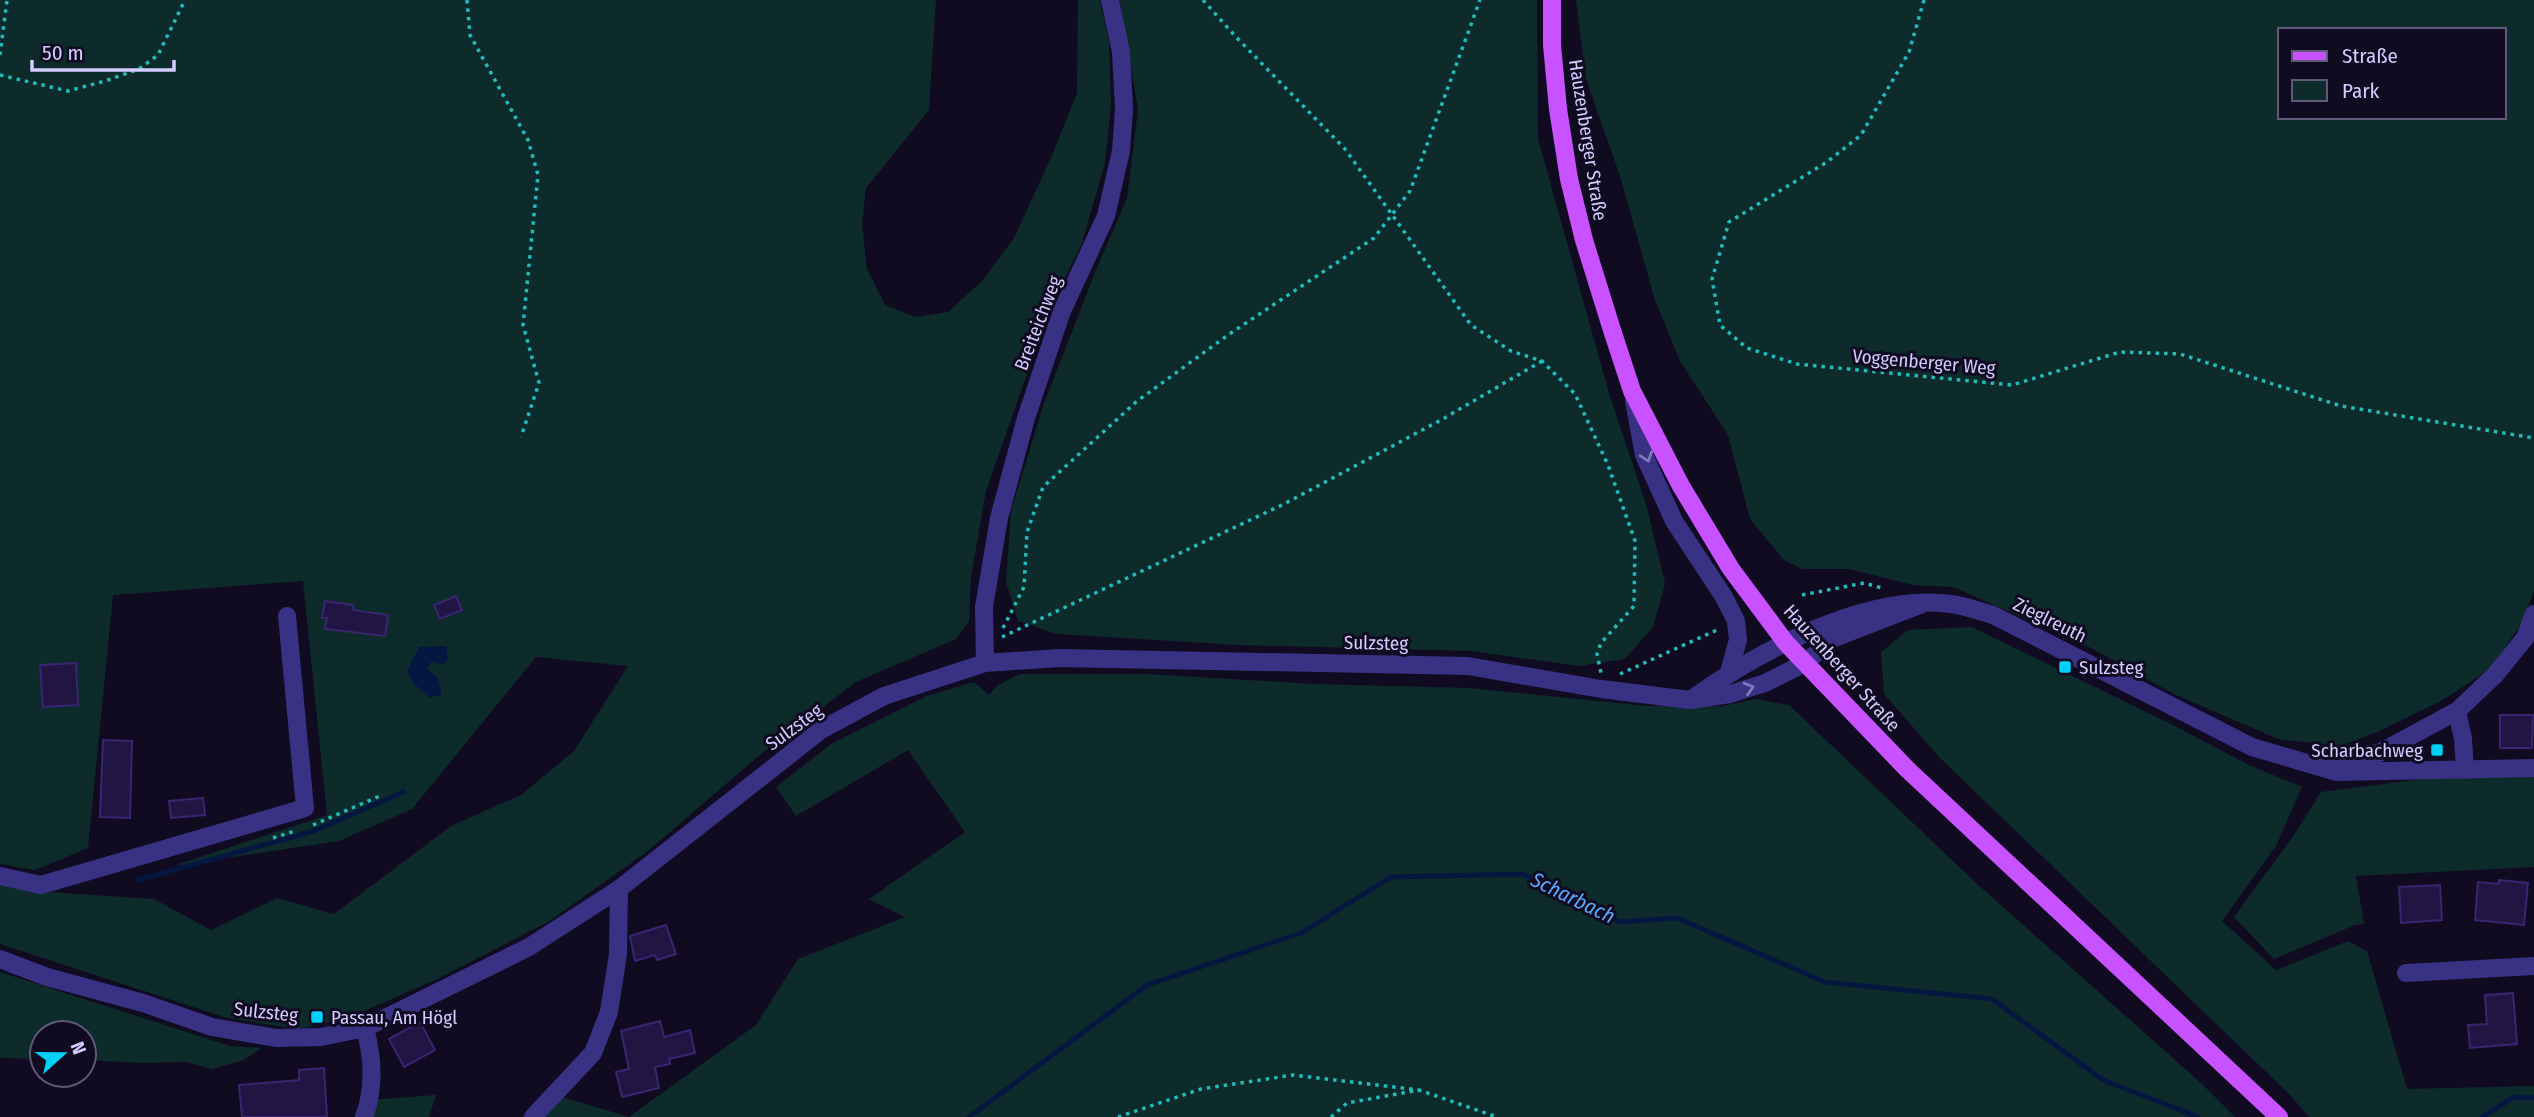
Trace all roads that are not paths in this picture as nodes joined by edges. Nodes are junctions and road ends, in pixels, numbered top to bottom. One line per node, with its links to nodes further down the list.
1 (1110, 0): 8 (street, Breiteichweg)
2 (1552, 0): 3 (main road, Hauzenberger Straße)
3 (1632, 391): 7 (main road, Hauzenberger Straße); 10 (street, one-way to 10)
4 (1922, 604): 7 (street, Zieglreuth); 9 (street, Zieglreuth); 13 (street, Zieglreuth)
5 (2534, 614): 12 (street, Zieglreuth)
6 (287, 616): 16 (street)
7 (1786, 643): 9 (main road, Hauzenberger Straße); 10 (street)
8 (985, 663): 11 (street, Sulzsteg); 17 (street, Sulzsteg)
9 (1805, 663): 11 (street, Sulzsteg, one-way to 9); 24 (main road, Hauzenberger Straße)
10 (1729, 673): 11 (street)
11 (1690, 700)
12 (2457, 711): 13 (street, Zieglreuth); 15 (street)
13 (2307, 764): 15 (street, Zieglreuth)
14 (2534, 768): 15 (street, Zieglreuth)
15 (2465, 770)
16 (0, 876)
17 (620, 889): 21 (street, Sulzsteg); 23 (street)
18 (0, 959): 21 (street, Sulzsteg)
19 (2534, 967): 20 (street)
20 (2406, 972)
21 (365, 1028): 22 (street)
22 (364, 1117)
23 (533, 1117)
24 (2279, 1117)

